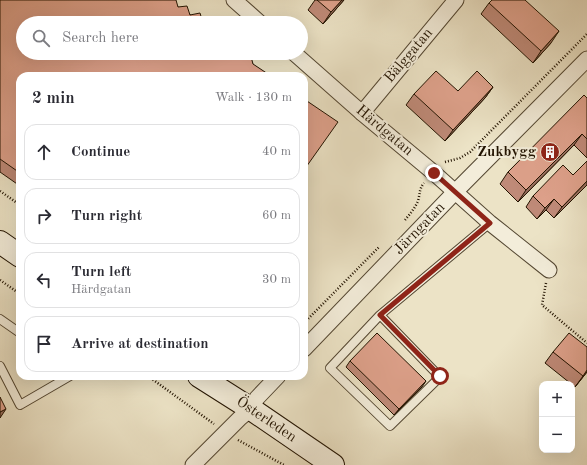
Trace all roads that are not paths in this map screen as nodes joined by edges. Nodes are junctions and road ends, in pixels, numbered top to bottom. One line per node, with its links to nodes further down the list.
1 (234, 0): 3 (street)
2 (456, 0): 6 (street, Bälggatan)
3 (252, 16)
4 (587, 59): 7 (street, Järngatan)
5 (302, 60): 6 (street, Härdgatan)
6 (362, 113): 7 (street, Härdgatan)
7 (455, 192): 8 (street, Härdgatan); 15 (street, Järngatan)
8 (490, 223): 11 (street, Härdgatan); 12 (lane)
9 (0, 242): 10 (main road)
10 (16, 253)
11 (549, 270)
12 (380, 315): 12 (lane)
13 (0, 319): 14 (lane)
14 (16, 329)
15 (308, 344)
16 (0, 366): 17 (lane)
17 (63, 380)
18 (205, 380): 20 (main road, Österleden)
19 (274, 380): 20 (street)
20 (251, 409): 21 (street); 22 (main road, Österleden)
21 (194, 465)
22 (333, 465)

